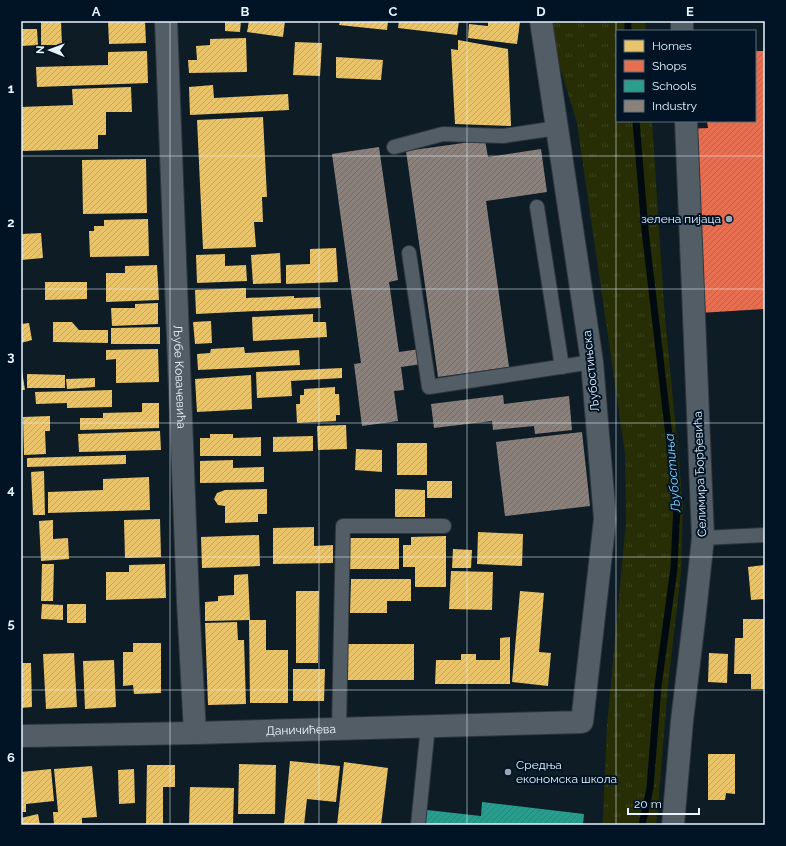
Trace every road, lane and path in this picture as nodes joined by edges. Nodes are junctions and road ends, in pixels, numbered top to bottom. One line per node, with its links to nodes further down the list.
1 (166, 21): 16 (street, Љубе Ковачевића)
2 (541, 21): 4 (street, Љубостињска)
3 (686, 122): 12 (street, Селимира Ђорђевића)
4 (557, 128): 5 (lane); 8 (street, Љубостињска)
5 (394, 146)
6 (537, 207): 9 (lane)
7 (409, 253): 9 (lane)
8 (592, 362): 9 (lane); 13 (street, Љубостињска)
9 (562, 367)
10 (444, 526): 15 (lane)
11 (765, 535): 12 (lane)
12 (703, 538): 19 (street, Селимира Ђорђевића)
13 (582, 722): 14 (street, Даничићева)
14 (428, 726): 15 (street, Даничићева); 18 (lane)
15 (338, 729): 16 (street, Даничићева)
16 (195, 733): 17 (street, Даничићева)
17 (21, 736)
18 (418, 825)
19 (673, 825)

